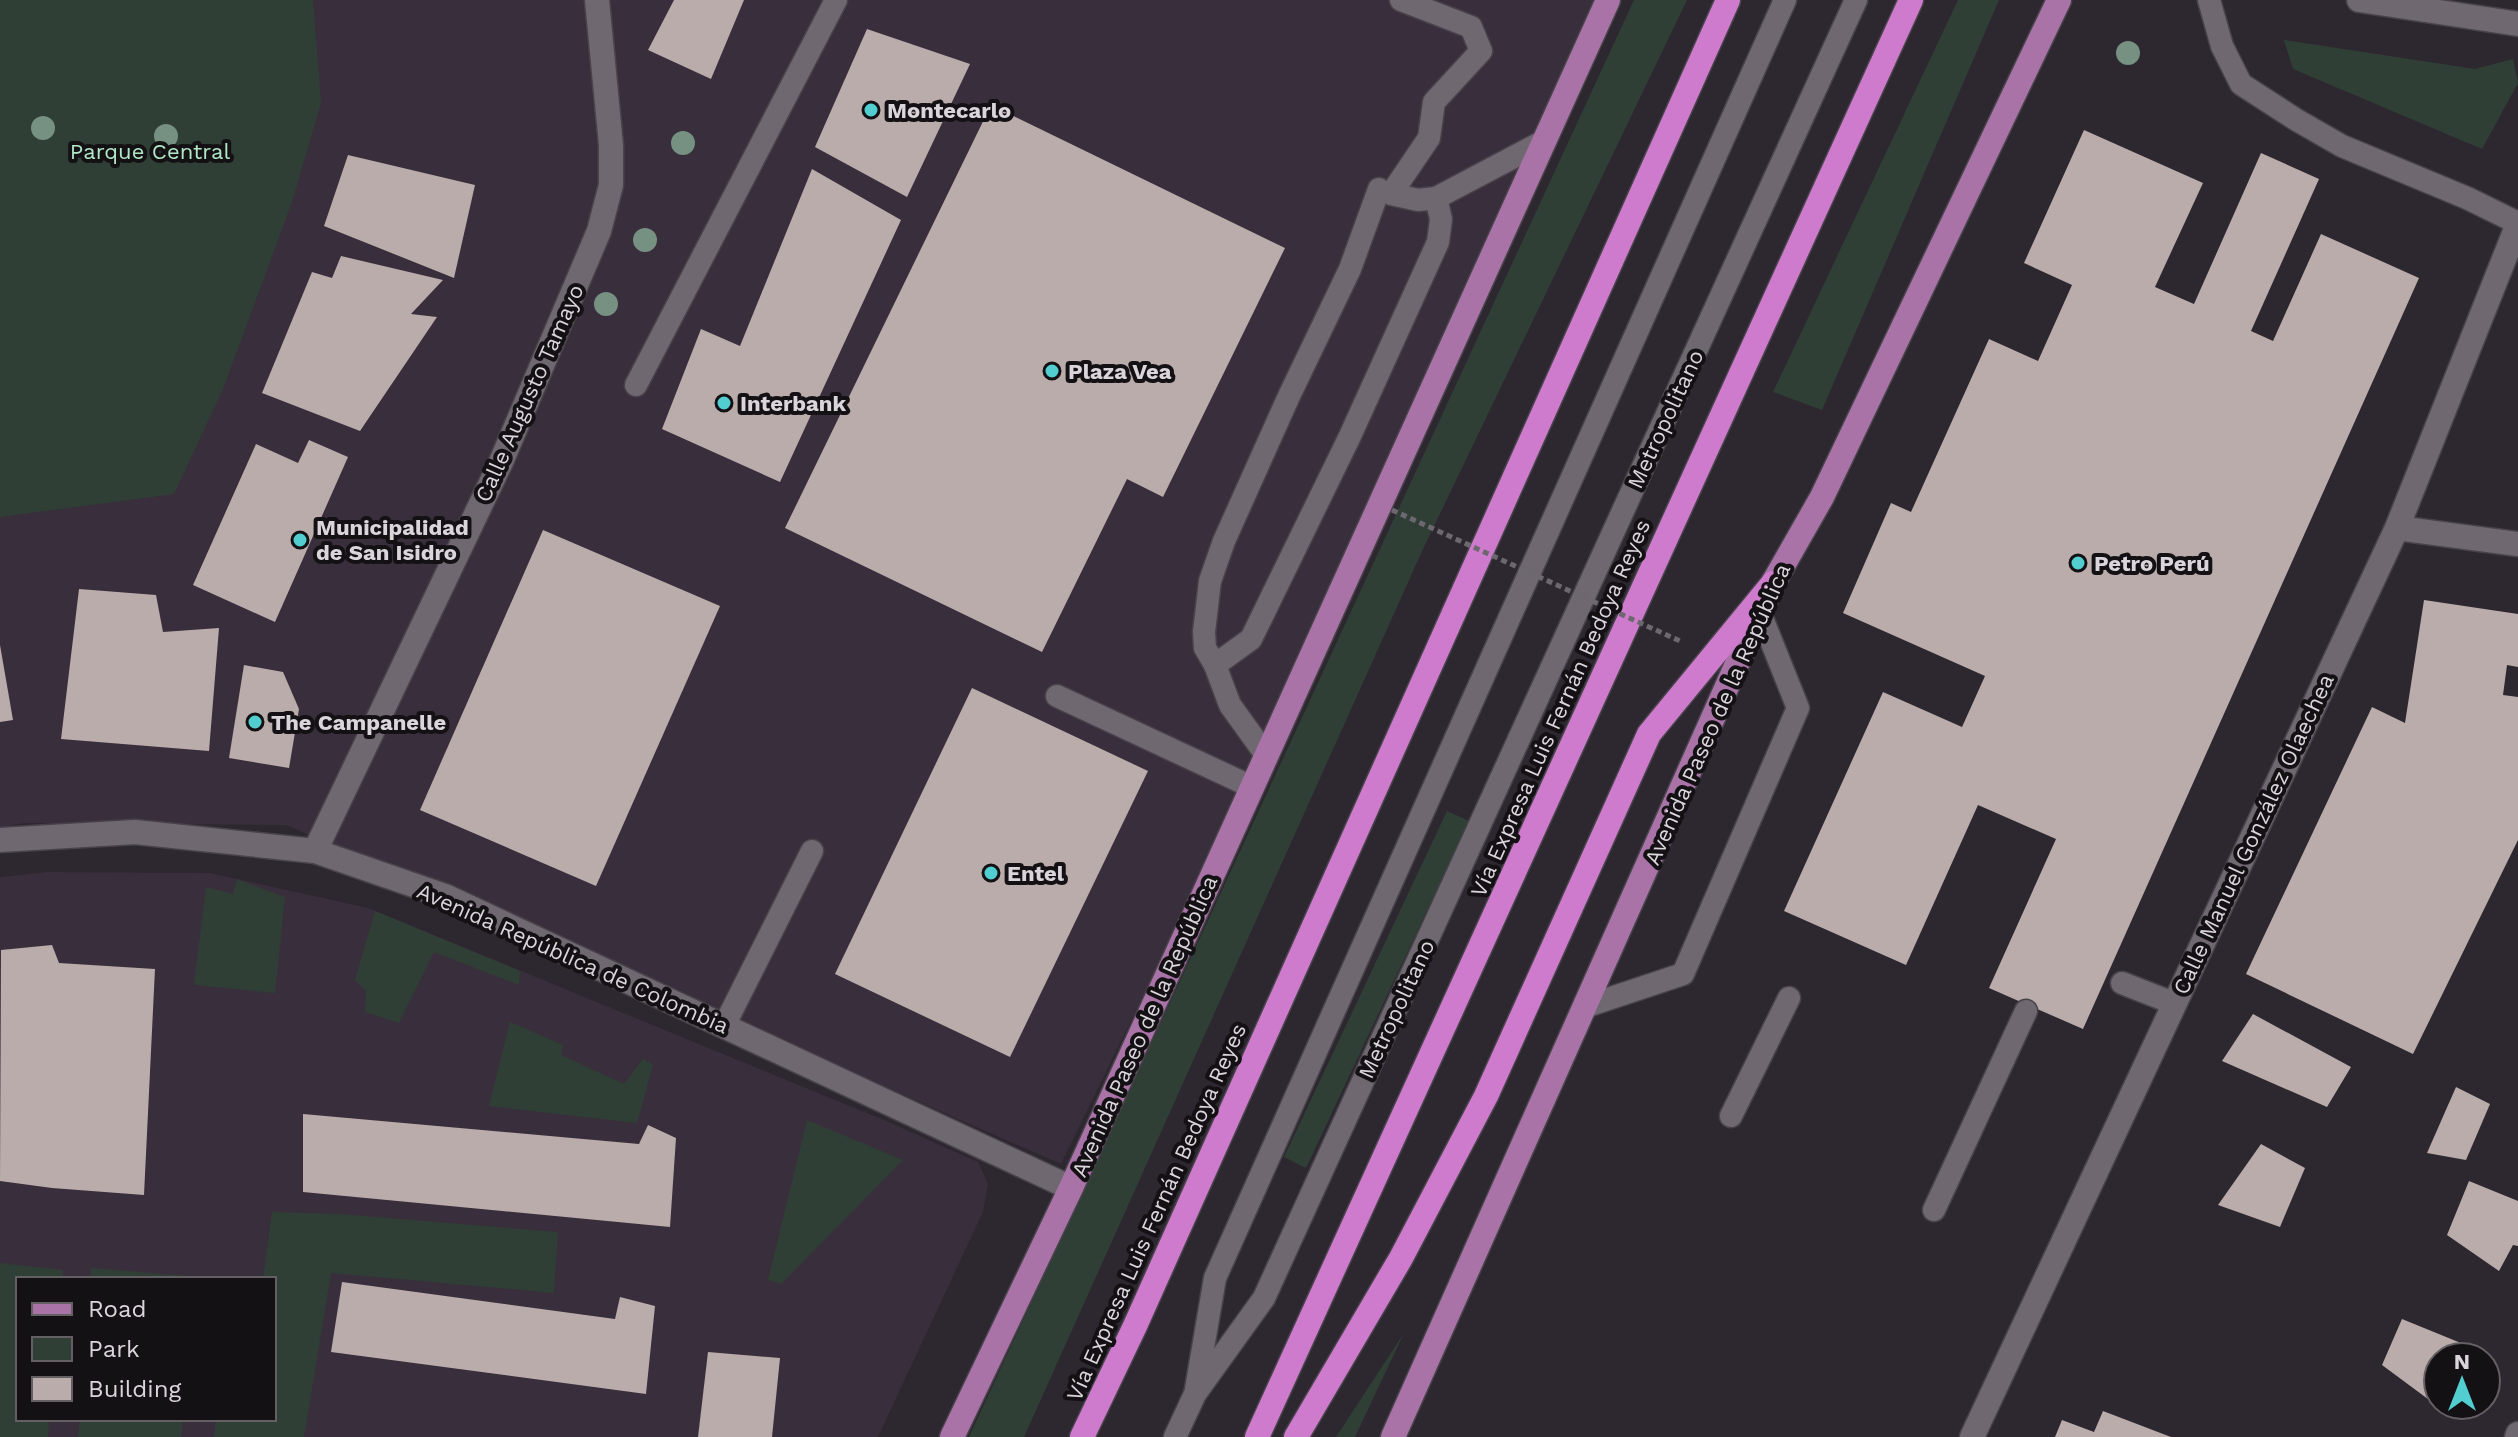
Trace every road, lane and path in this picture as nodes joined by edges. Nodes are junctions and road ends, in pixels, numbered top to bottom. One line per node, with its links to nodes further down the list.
1 (597, 0): 31 (street, Calle Augusto Tamayo)
2 (836, 0): 19 (lane)
3 (1401, 0): 16 (lane)
4 (1584, 0): 14 (main road)
5 (1608, 0): 14 (main road, Avenida Paseo de la República)
6 (1728, 0): 44 (highway, Vía Expresa Luis Fernán Bedoya Reyes)
7 (1785, 0): 42 (lane, Metropolitano)
8 (1856, 0): 42 (lane, Metropolitano)
9 (1911, 0): 46 (highway, Vía Expresa Luis Fernán Bedoya Reyes)
10 (2059, 0): 23 (main road, Avenida Paseo de la República)
11 (2209, 0): 18 (lane)
12 (2359, 0): 13 (street)
13 (2518, 24)
14 (1587, 45): 15 (main road, Avenida Paseo de la República)
15 (1544, 141): 17 (lane); 28 (main road, Avenida Paseo de la República)
16 (1385, 192): 17 (lane); 26 (lane)
17 (1436, 198): 26 (lane)
18 (2518, 224): 21 (street, Calle Manuel González Olaechea)
19 (636, 385)
20 (1392, 510): 25 (path, bridge)
21 (2397, 528): 22 (street); 35 (street, Calle Manuel González Olaechea)
22 (2518, 544)
23 (1773, 583): 24 (main road, Avenida Paseo de la República); 47 (highway)
24 (1760, 613): 36 (main road, Avenida Paseo de la República); 36 (lane)
25 (1680, 641)
26 (1215, 665): 28 (lane)
27 (1057, 696): 29 (lane)
28 (1266, 755): 29 (main road, Avenida Paseo de la República)
29 (1252, 787): 40 (main road, Avenida Paseo de la República)
30 (0, 840): 31 (street, Avenida República de Colombia)
31 (315, 851): 38 (street, Avenida República de Colombia)
32 (812, 851): 38 (lane)
33 (2122, 983): 35 (lane)
34 (1789, 998): 39 (lane)
35 (2173, 1003): 49 (street, Calle Manuel González Olaechea)
36 (1587, 1006): 48 (main road, Avenida Paseo de la República)
37 (2026, 1011): 41 (lane)
38 (724, 1026): 40 (street, Avenida República de Colombia)
39 (1731, 1116)
40 (1071, 1188): 43 (main road, Avenida Paseo de la República)
41 (1934, 1210)
42 (1195, 1394): 45 (lane, Metropolitano)
43 (952, 1437)
44 (1082, 1437)
45 (1175, 1437)
46 (1257, 1437)
47 (1296, 1437)
48 (1393, 1437)
49 (1972, 1437)

